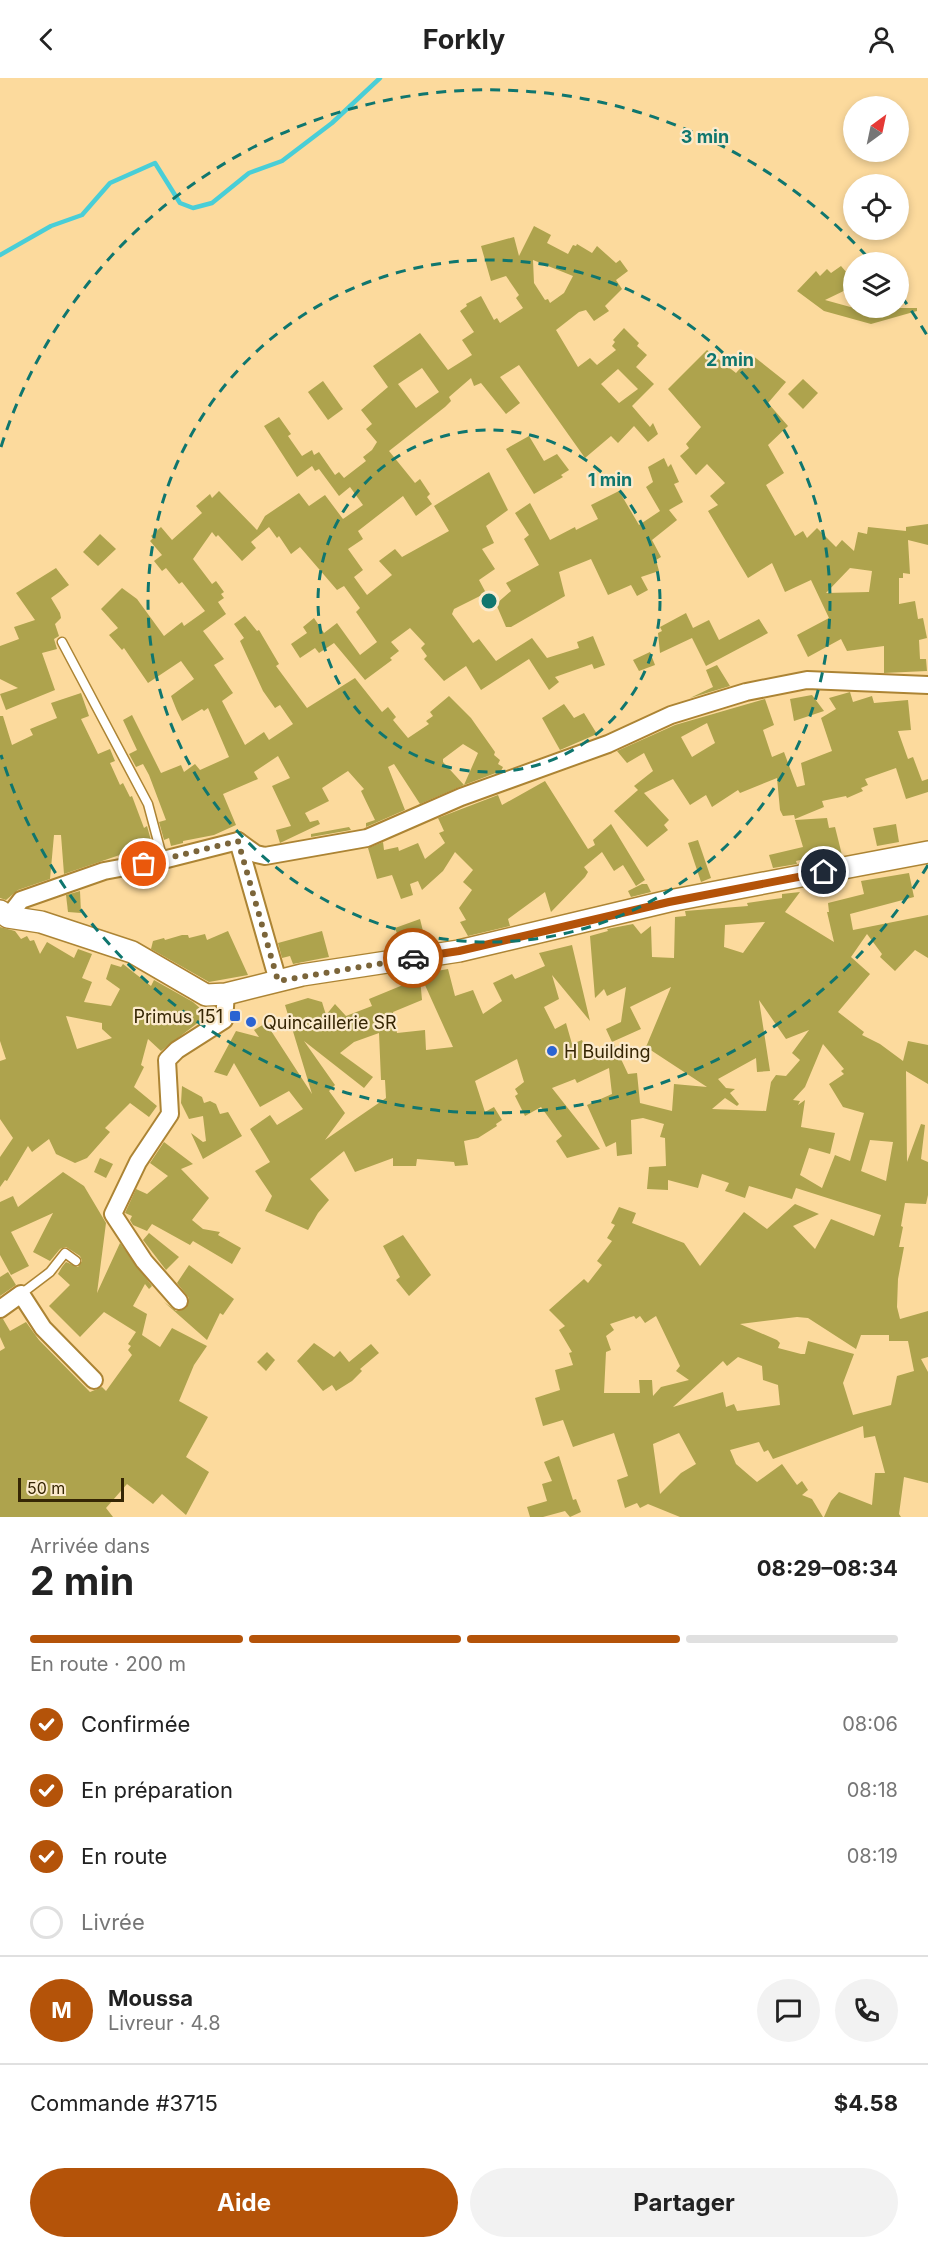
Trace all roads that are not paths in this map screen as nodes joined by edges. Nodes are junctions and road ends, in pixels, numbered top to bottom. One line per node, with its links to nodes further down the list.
1 (62, 642): 5 (lane)
2 (928, 684): 3 (street)
3 (238, 841): 5 (street); 7 (street)
4 (928, 852): 7 (street)
5 (163, 860): 6 (street)
6 (4, 914): 8 (street)
7 (278, 981): 8 (street)
8 (226, 994): 11 (street)
9 (76, 1261): 10 (lane)
10 (21, 1294): 12 (street); 13 (street)
11 (179, 1301)
12 (0, 1309)
13 (94, 1380)

